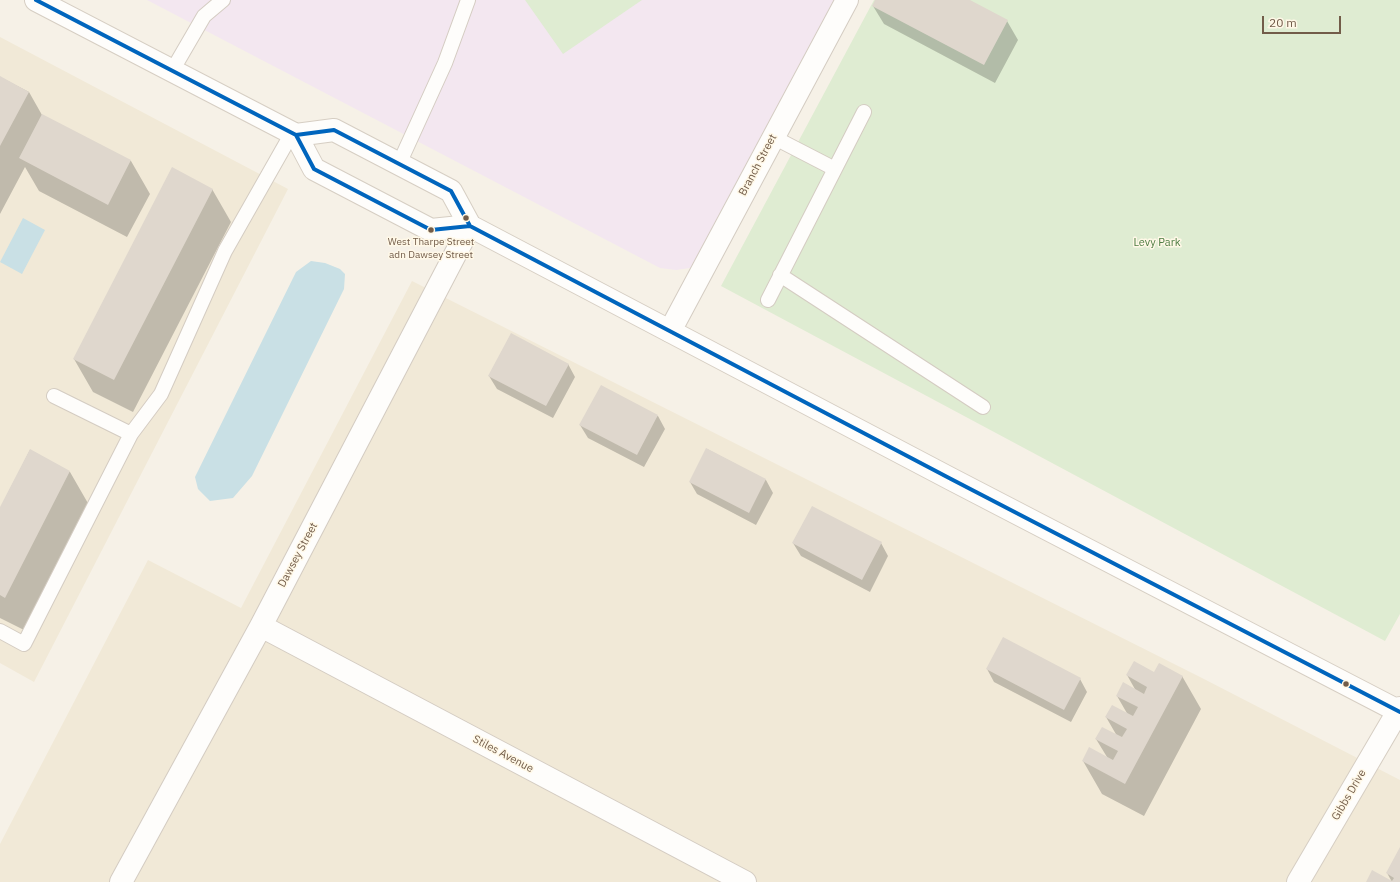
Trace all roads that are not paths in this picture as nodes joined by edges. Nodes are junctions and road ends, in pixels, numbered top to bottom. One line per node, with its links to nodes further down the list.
1 (36, 0): 5 (street)
2 (223, 0): 5 (lane)
3 (468, 0): 9 (lane)
4 (847, 0): 8 (street, Branch Street)
5 (172, 71): 7 (street)
6 (864, 112): 10 (lane)
7 (294, 134): 9 (street); 11 (street); 17 (lane)
8 (773, 137): 10 (lane); 14 (street, Branch Street)
9 (399, 164): 11 (street)
10 (835, 169): 12 (lane)
11 (470, 226): 14 (street); 18 (street, Dawsey Street)
12 (780, 275): 13 (lane); 16 (lane)
13 (768, 300)
14 (670, 331): 20 (street)
15 (54, 396): 17 (lane)
16 (983, 407)
17 (131, 434): 19 (lane)
18 (260, 626): 21 (street, Dawsey Street); 22 (street, Stiles Avenue)
19 (0, 630)
20 (1399, 711): 23 (street, Gibbs Drive)
21 (121, 882)
22 (745, 882)
23 (1298, 882)

